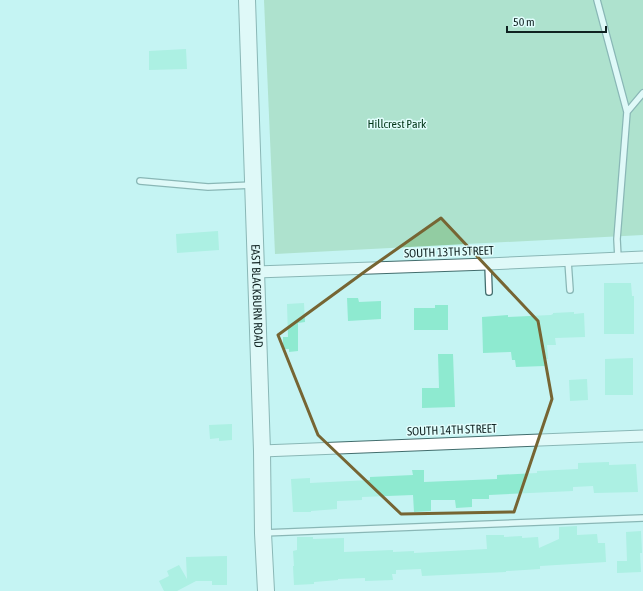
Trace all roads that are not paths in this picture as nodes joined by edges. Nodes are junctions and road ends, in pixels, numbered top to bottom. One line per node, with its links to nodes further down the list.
1 (247, 0): 6 (street, EAST BLACKBURN ROAD)
2 (597, 0): 4 (lane)
3 (643, 93): 4 (lane)
4 (627, 112): 8 (lane)
5 (140, 181): 6 (lane)
6 (253, 184): 11 (street, EAST BLACKBURN ROAD)
7 (643, 257): 8 (street, SOUTH 13TH STREET)
8 (618, 258): 9 (street, SOUTH 13TH STREET)
9 (568, 261): 10 (street, SOUTH 13TH STREET); 12 (lane)
10 (488, 264): 11 (street, SOUTH 13TH STREET); 13 (lane)
11 (256, 272): 15 (street, EAST BLACKBURN ROAD)
12 (570, 290)
13 (489, 292)
14 (643, 436): 15 (street, SOUTH 14TH STREET)
15 (262, 451): 17 (street, EAST BLACKBURN ROAD)
16 (643, 518): 17 (lane)
17 (263, 533): 18 (street, EAST BLACKBURN ROAD)
18 (266, 591)

